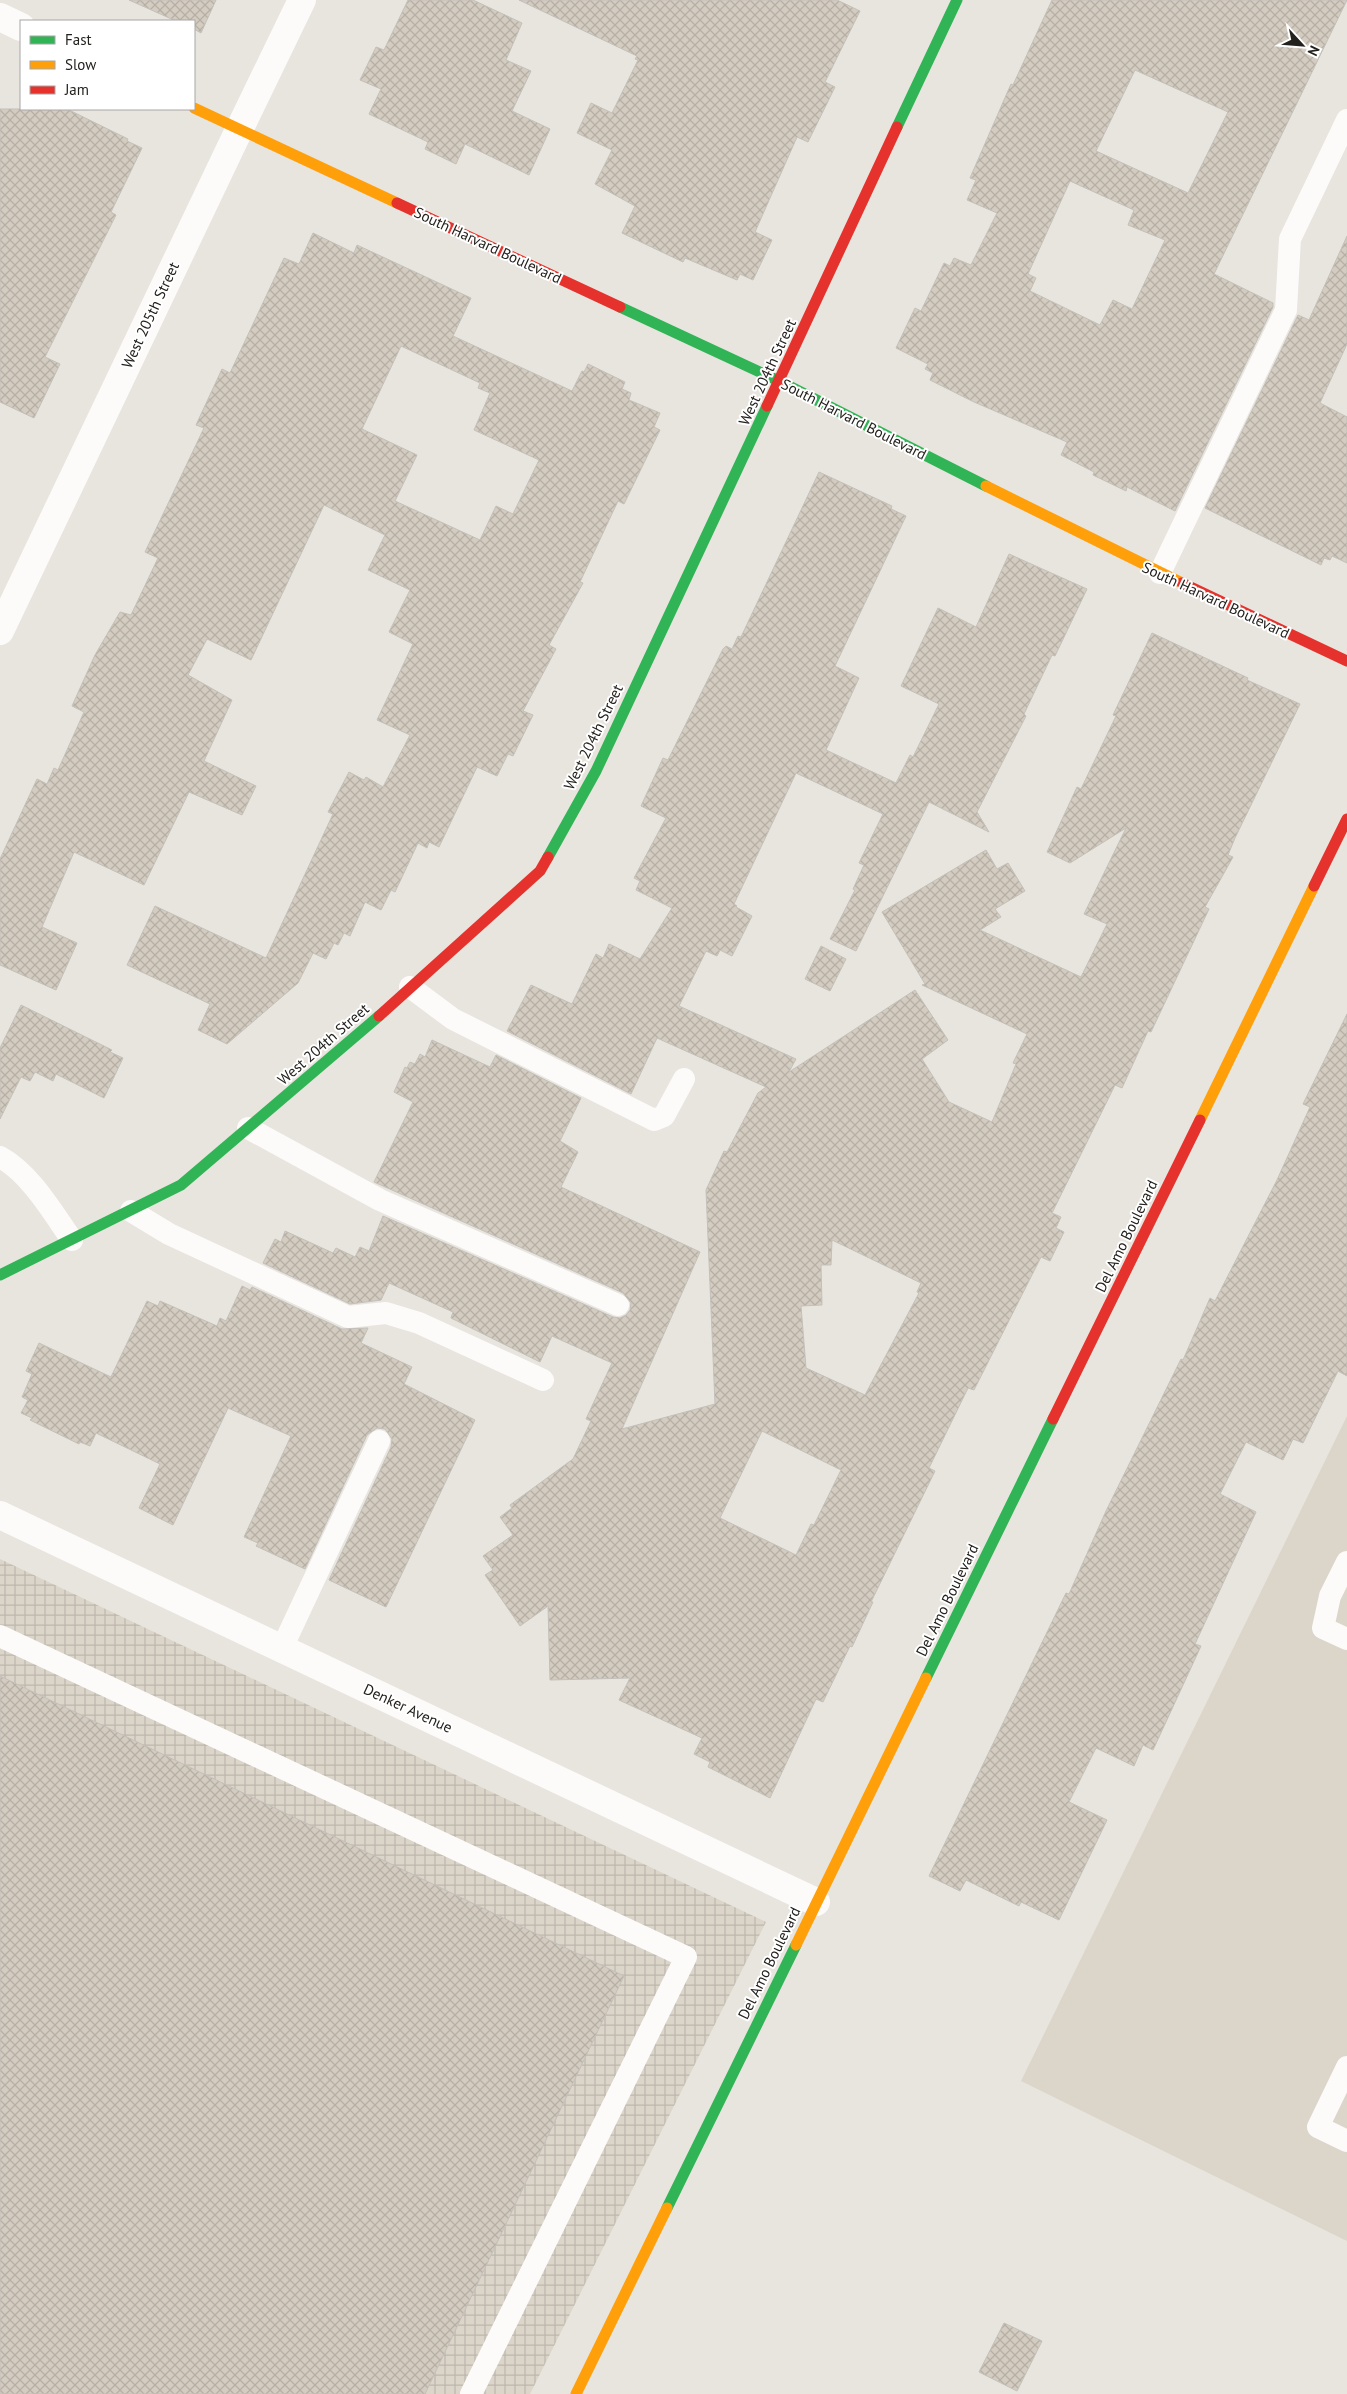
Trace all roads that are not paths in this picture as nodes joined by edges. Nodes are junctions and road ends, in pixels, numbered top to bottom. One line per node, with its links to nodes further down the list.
1 (302, 0): 7 (street, West 205th Street)
2 (957, 0): 8 (street, West 204th Street)
3 (0, 17): 4 (street)
4 (20, 27)
5 (195, 108): 7 (street, South Harvard Boulevard)
6 (1347, 120): 9 (lane)
7 (238, 130): 8 (street, South Harvard Boulevard); 10 (street, West 205th Street)
8 (780, 381): 9 (street, South Harvard Boulevard); 13 (street, West 204th Street)
9 (1160, 573): 11 (street, South Harvard Boulevard)
10 (0, 631)
11 (1347, 661)
12 (1347, 819): 28 (street, Del Amo Boulevard)
13 (410, 987): 14 (lane); 15 (street, West 204th Street)
14 (684, 1079)
15 (248, 1128): 17 (street, West 204th Street); 20 (lane)
16 (0, 1157): 18 (lane)
17 (130, 1211): 18 (street, West 204th Street); 21 (lane)
18 (72, 1240): 19 (street, West 204th Street)
19 (0, 1275)
20 (618, 1305)
21 (543, 1380)
22 (379, 1441): 27 (lane)
23 (0, 1515): 27 (street, Denker Avenue)
24 (1347, 1562): 26 (lane)
25 (0, 1636): 31 (lane)
26 (1347, 1639)
27 (282, 1648): 28 (street, Denker Avenue)
28 (816, 1902): 32 (street, Del Amo Boulevard)
29 (1347, 2067): 30 (lane)
30 (1347, 2141)
31 (471, 2394)
32 (576, 2394)

